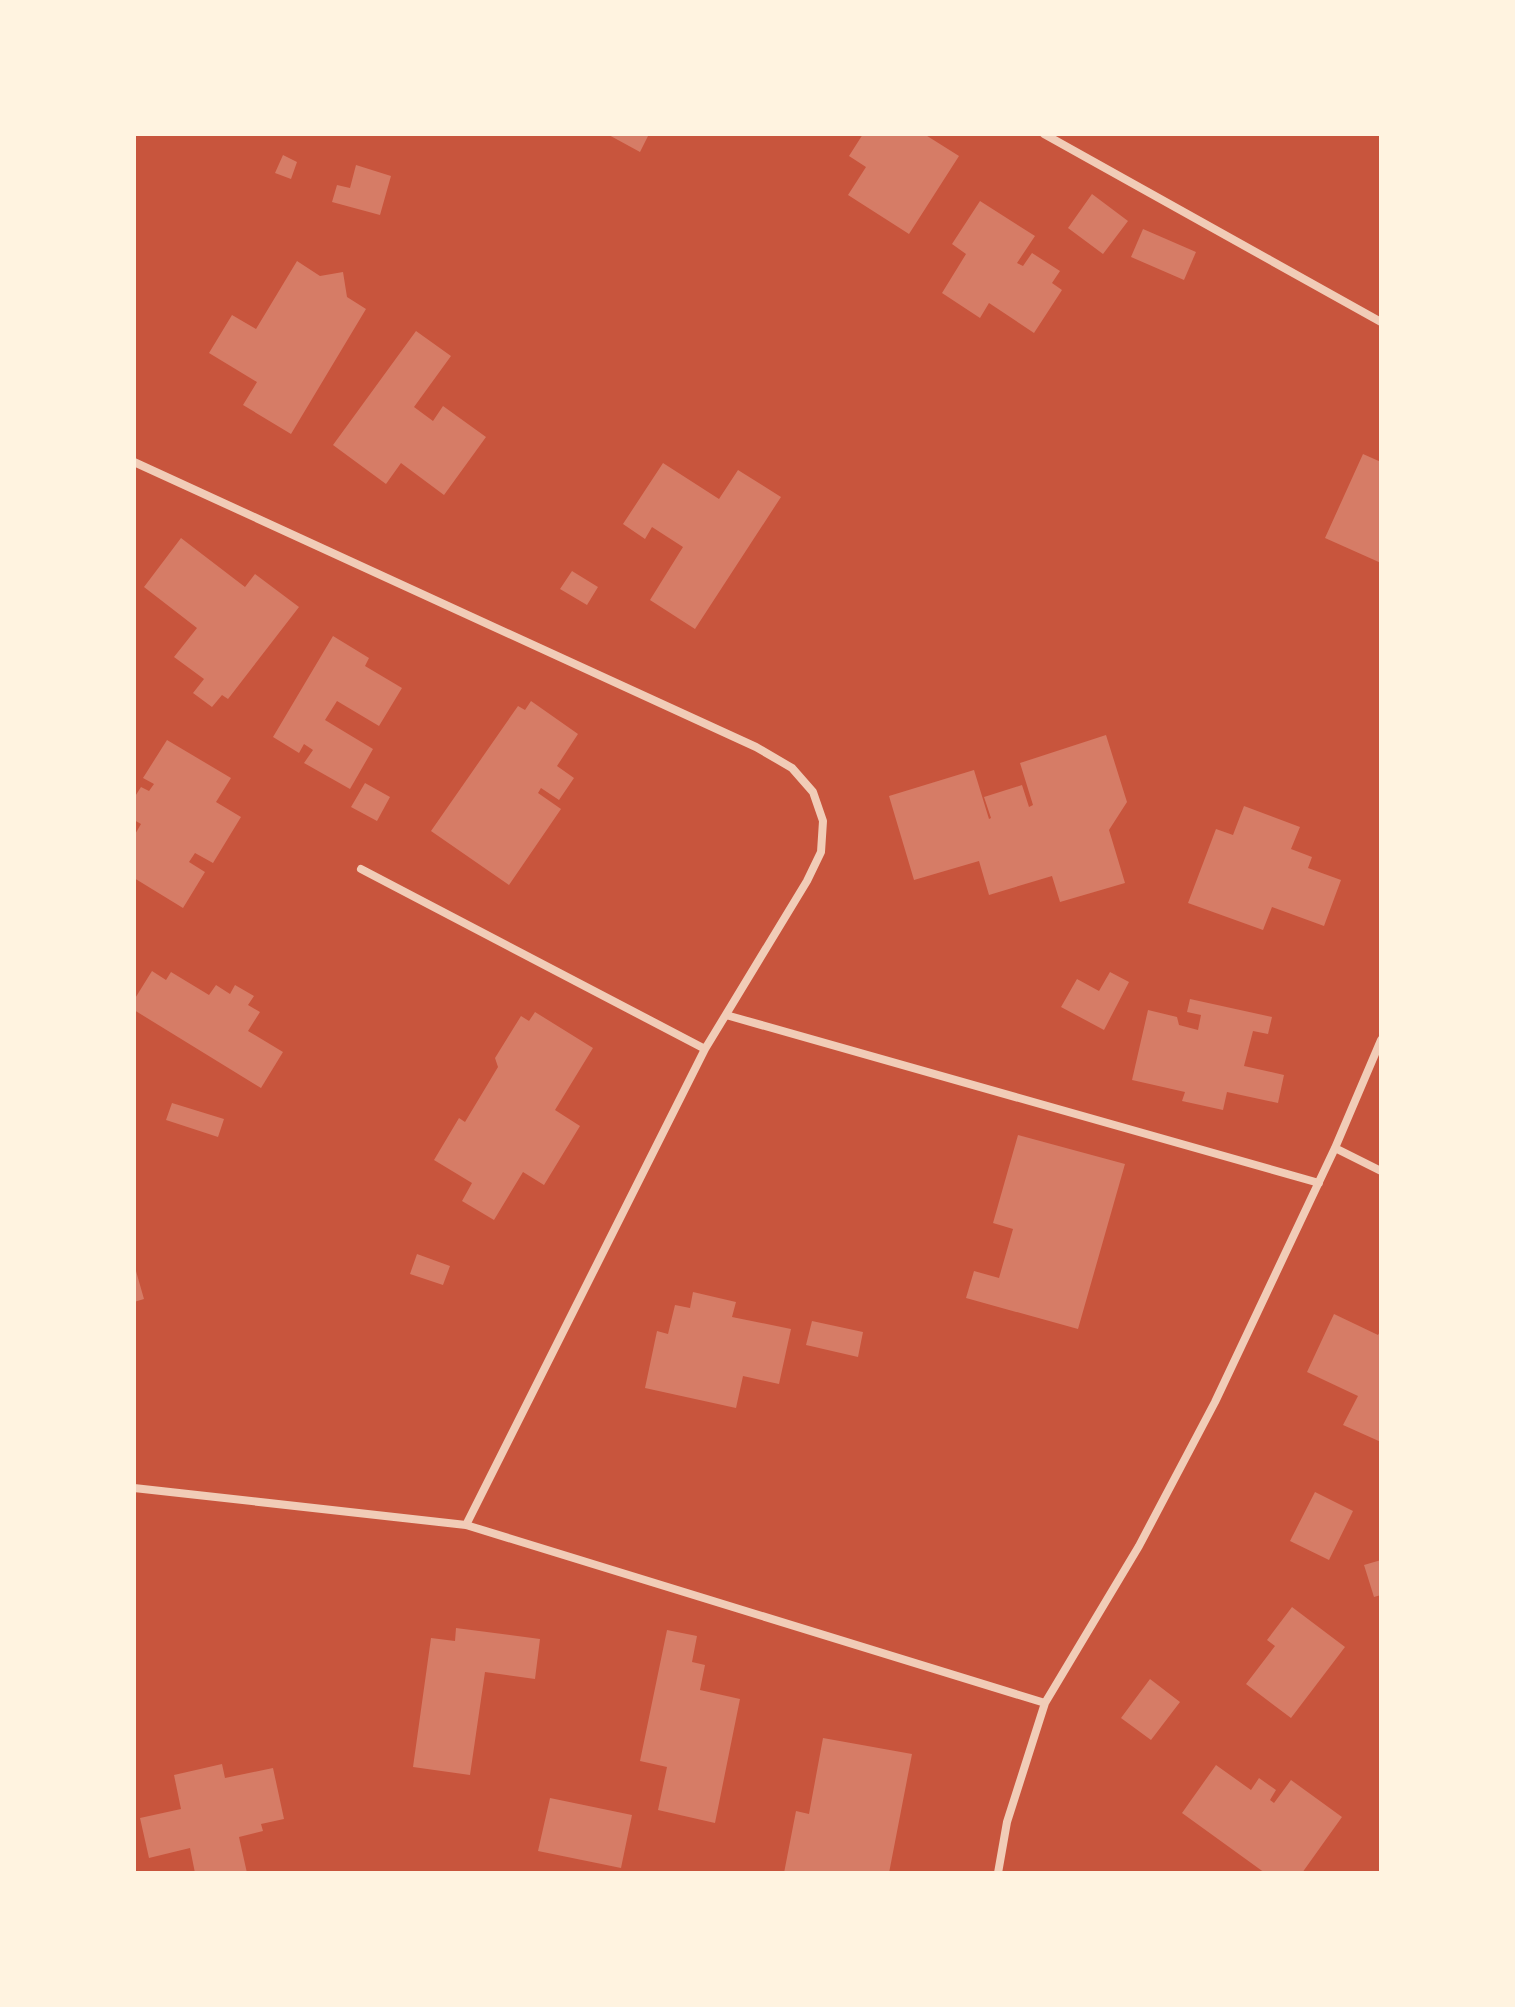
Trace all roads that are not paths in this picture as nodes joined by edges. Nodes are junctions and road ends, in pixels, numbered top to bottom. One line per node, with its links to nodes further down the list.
1 (1044, 134): 2 (street)
2 (1381, 322)
3 (134, 462): 5 (street)
4 (361, 869): 7 (street)
5 (726, 1015): 7 (street); 10 (street)
6 (1381, 1040): 8 (street)
7 (705, 1049): 12 (street)
8 (1335, 1148): 9 (street); 10 (street)
9 (1381, 1171)
10 (1319, 1183): 13 (street)
11 (134, 1488): 12 (street)
12 (466, 1525): 13 (street)
13 (1045, 1703): 14 (street)
14 (998, 1873)

